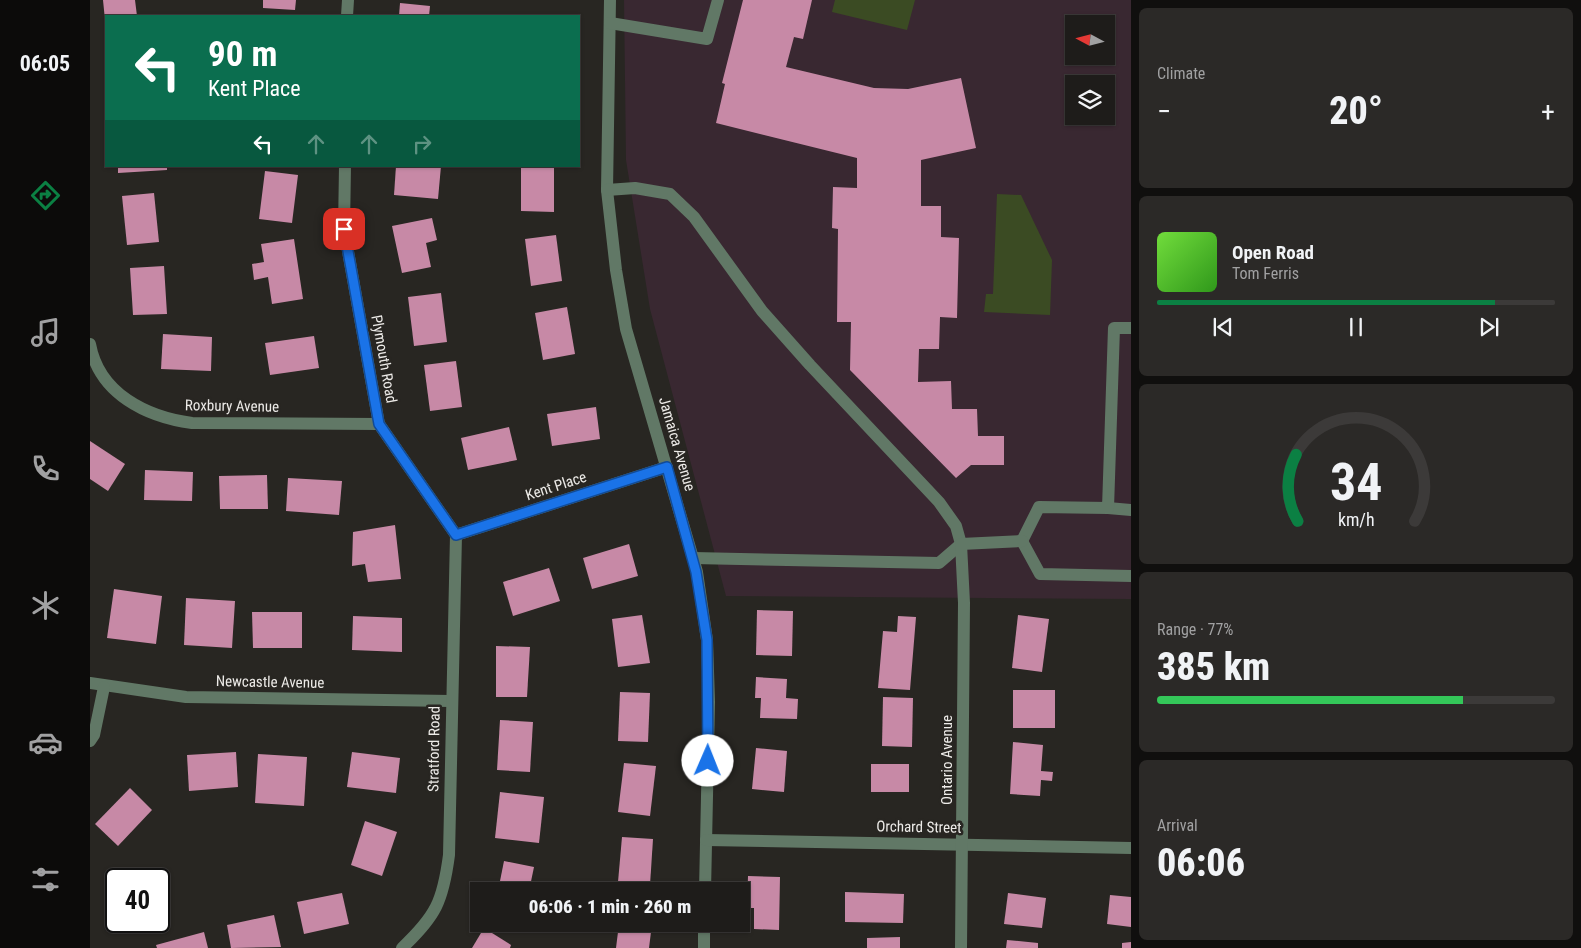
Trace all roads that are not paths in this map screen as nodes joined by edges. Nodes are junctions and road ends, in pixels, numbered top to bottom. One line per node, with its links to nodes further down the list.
1 (348, 0): 4 (street)
2 (718, 0): 5 (street)
3 (610, 3): 5 (street, Jamaica Avenue)
4 (347, 15)
5 (610, 23): 7 (street, Jamaica Avenue)
6 (345, 167): 10 (street, Plymouth Road)
7 (607, 190): 11 (street, Jamaica Avenue); 16 (street, Ontario Avenue)
8 (1131, 328): 12 (street)
9 (90, 344): 10 (street, Roxbury Avenue)
10 (379, 424): 14 (street, Plymouth Road)
11 (667, 467): 14 (street, Kent Place); 17 (street, Jamaica Avenue)
12 (1108, 508): 13 (street); 15 (street)
13 (1131, 510)
14 (456, 535): 21 (street, Stratford Road)
15 (1022, 540): 16 (street); 18 (street)
16 (961, 544): 17 (street); 24 (street, Ontario Avenue)
17 (693, 558): 23 (street, Jamaica Avenue)
18 (1131, 576)
19 (90, 683): 20 (street, Newcastle Avenue)
20 (104, 687): 21 (street, Newcastle Avenue); 22 (street)
21 (451, 701): 28 (street, Stratford Road)
22 (90, 741)
23 (706, 840): 24 (street, Orchard Street); 26 (street, Jamaica Avenue)
24 (963, 844): 25 (street, Orchard Street); 30 (street, Ontario Avenue)
25 (1131, 848)
26 (705, 882)
27 (704, 932): 29 (street)
28 (402, 948)
29 (704, 948)
30 (961, 948)

